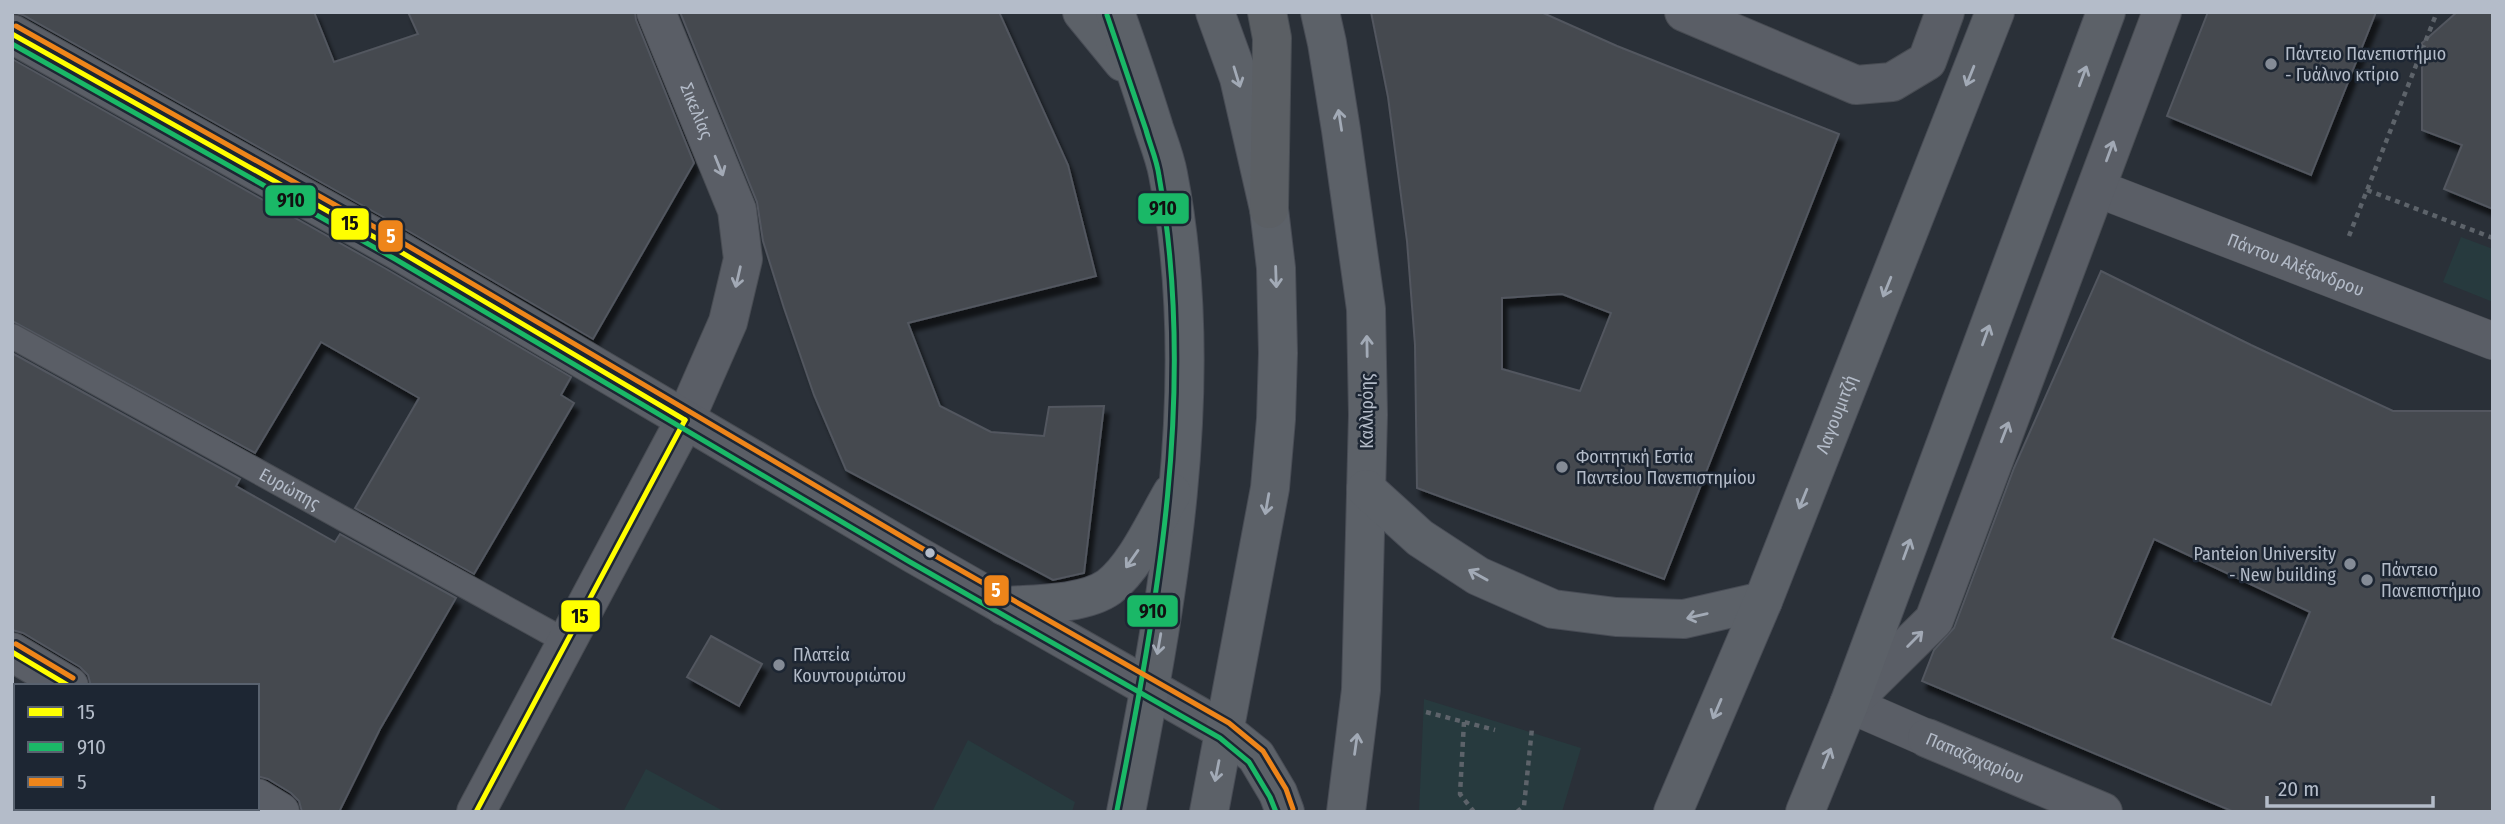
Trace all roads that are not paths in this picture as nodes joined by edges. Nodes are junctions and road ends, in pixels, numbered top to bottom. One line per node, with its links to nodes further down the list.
1 (656, 12): 18 (street, Σικελίας, one-way to 18)
2 (1082, 12): 13 (main road)
3 (1115, 12): 13 (main road)
4 (1215, 12): 15 (main road, one-way to 15)
5 (1267, 12): 15 (highway)
6 (1320, 12): 20 (main road, Καλλιρόης, one-way to 6)
7 (1684, 12): 8 (street)
8 (1945, 12)
9 (1995, 12): 21 (main road, Λαγουμιτζή, one-way to 21)
10 (2106, 12): 27 (main road, one-way to 10)
11 (2162, 12): 14 (street, one-way to 11)
12 (12, 34): 18 (street)
13 (1140, 83): 19 (main road)
14 (2096, 188): 17 (street, Πάντου Αλέξανδρου); 27 (street, one-way to 14)
15 (1269, 209): 28 (main road, one-way to 28)
16 (12, 336): 23 (lane, Ευρώπης)
17 (2493, 341)
18 (685, 420): 22 (street); 23 (street)
19 (1180, 479): 22 (main road, one-way to 22); 26 (main road, one-way to 26)
20 (1366, 489): 21 (main road, one-way to 20); 36 (main road, Καλλιρόης, one-way to 20)
21 (1763, 601): 37 (main road, Λαγουμιτζή, one-way to 37)
22 (1004, 606): 26 (street)
23 (567, 642): 32 (street)
24 (12, 652): 25 (street)
25 (66, 684)
26 (1150, 688): 28 (street); 33 (main road)
27 (1849, 704): 29 (street, Παπαζαχαρίου); 38 (main road, one-way to 27)
28 (1225, 731): 34 (main road, one-way to 34); 35 (main road)
29 (1927, 738): 39 (street, Παπαζαχαρίου)
30 (259, 799): 31 (street)
31 (280, 812)
32 (476, 812)
33 (1126, 812)
34 (1209, 812)
35 (1285, 812)
36 (1346, 812)
37 (1673, 812)
38 (1805, 812)
39 (2103, 812)

